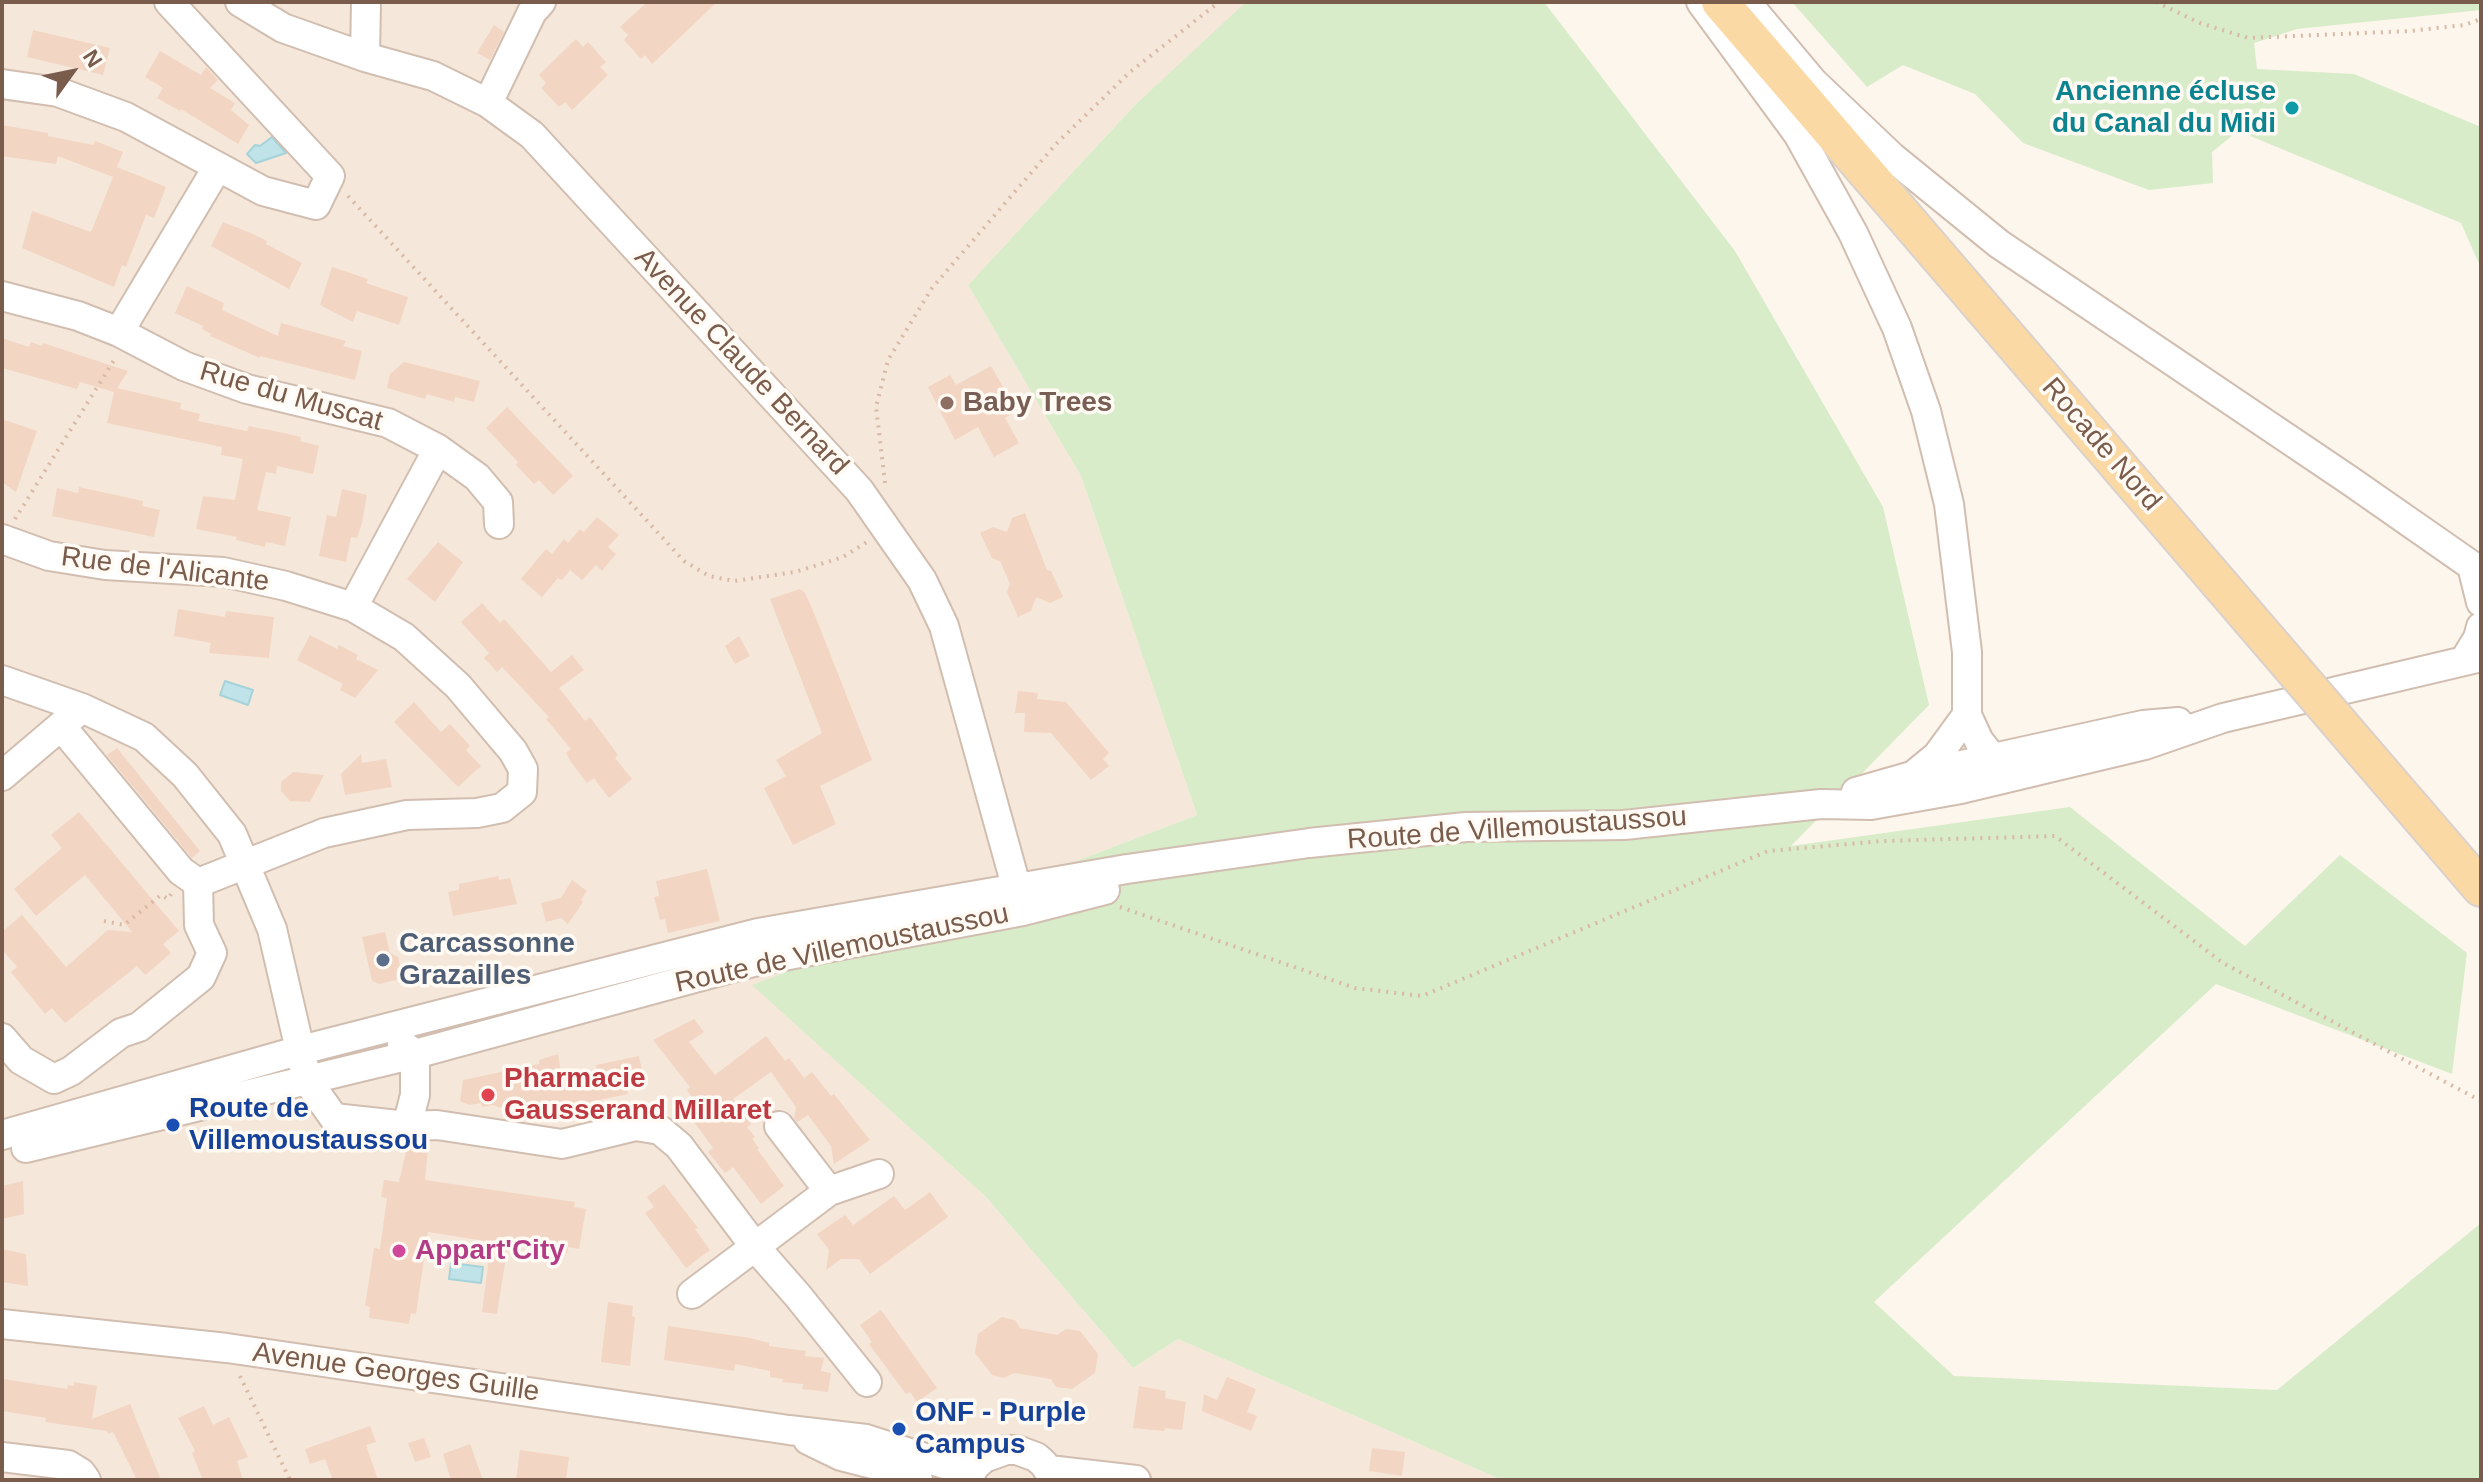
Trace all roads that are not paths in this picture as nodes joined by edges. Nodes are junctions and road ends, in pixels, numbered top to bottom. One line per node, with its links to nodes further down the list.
1 (169, 2): 11 (street)
2 (240, 2): 8 (street, Avenue Claude Bernard)
3 (366, 2): 8 (street)
4 (541, 2): 10 (street)
5 (1701, 2): 25 (street)
6 (1720, 2): 36 (main road, Rocade Nord, bridge)
7 (1746, 2): 19 (street)
8 (365, 57): 10 (street, Avenue Claude Bernard)
9 (2, 84): 11 (street)
10 (488, 103): 17 (street, Avenue Claude Bernard)
11 (217, 168): 13 (street)
12 (2, 296): 13 (street, Rue du Muscat)
13 (123, 335): 14 (street, Rue du Muscat)
14 (438, 449): 16 (street, Rue du Muscat); 21 (street)
15 (887, 493): 17 (street)
16 (499, 524)
17 (887, 529): 37 (street, Avenue Claude Bernard)
18 (2, 539): 21 (street, Rue de l'Alicante)
19 (2476, 569): 20 (street)
20 (2481, 602)
21 (353, 607): 34 (street, Rue de l'Alicante)
22 (2481, 627): 23 (street)
23 (2473, 659): 27 (street, Route de Villemoustaussou)
24 (2, 680): 26 (street)
25 (1967, 715): 28 (street); 31 (street)
26 (71, 717): 29 (street); 34 (street); 35 (street)
27 (2223, 718): 28 (street, Route de Villemoustaussou); 30 (street, Route de Villemoustaussou)
28 (1994, 760): 30 (street); 31 (street, Route de Villemoustaussou)
29 (6, 764)
30 (2019, 775): 32 (street, Route de Villemoustaussou)
31 (1912, 776): 32 (street, Route de Villemoustaussou)
32 (1821, 804): 33 (street, Route de Villemoustaussou)
33 (1215, 858): 37 (street, Route de Villemoustaussou); 37 (street, Route de Villemoustaussou)
34 (247, 864): 35 (street); 41 (street)
35 (192, 879): 44 (street)
36 (2481, 888)
37 (1019, 900): 38 (street, Route de Villemoustaussou); 40 (street, Route de Villemoustaussou)
38 (382, 1030): 41 (street, Route de Villemoustaussou); 42 (street)
39 (2, 1038): 43 (street)
40 (446, 1045): 42 (street, Route de Villemoustaussou); 46 (street)
41 (301, 1050): 45 (street); 49 (street, Route de Villemoustaussou)
42 (415, 1054): 45 (street, Route de Villemoustaussou); 46 (street)
43 (11, 1067): 44 (street)
44 (54, 1079): 49 (street)
45 (307, 1080): 47 (street); 49 (street, Route de Villemoustaussou)
46 (415, 1095): 47 (street)
47 (407, 1126): 54 (street)
48 (779, 1126): 53 (street)
49 (69, 1127): 50 (street, Route de Villemoustaussou); 51 (street, Route de Villemoustaussou)
50 (2, 1135)
51 (2, 1154)
52 (879, 1174): 53 (street)
53 (829, 1191): 54 (street)
54 (756, 1248): 55 (street); 57 (street)
55 (692, 1294)
56 (2, 1324): 58 (street, Avenue Georges Guille)
57 (867, 1382)
58 (789, 1430): 60 (street, Avenue Georges Guille); 63 (street, Avenue Georges Guille)
59 (2, 1457): 62 (street)
60 (979, 1466): 61 (street, Avenue Georges Guille)
61 (1047, 1469): 64 (street)
62 (86, 1480)
63 (918, 1480)
64 (1136, 1480)

